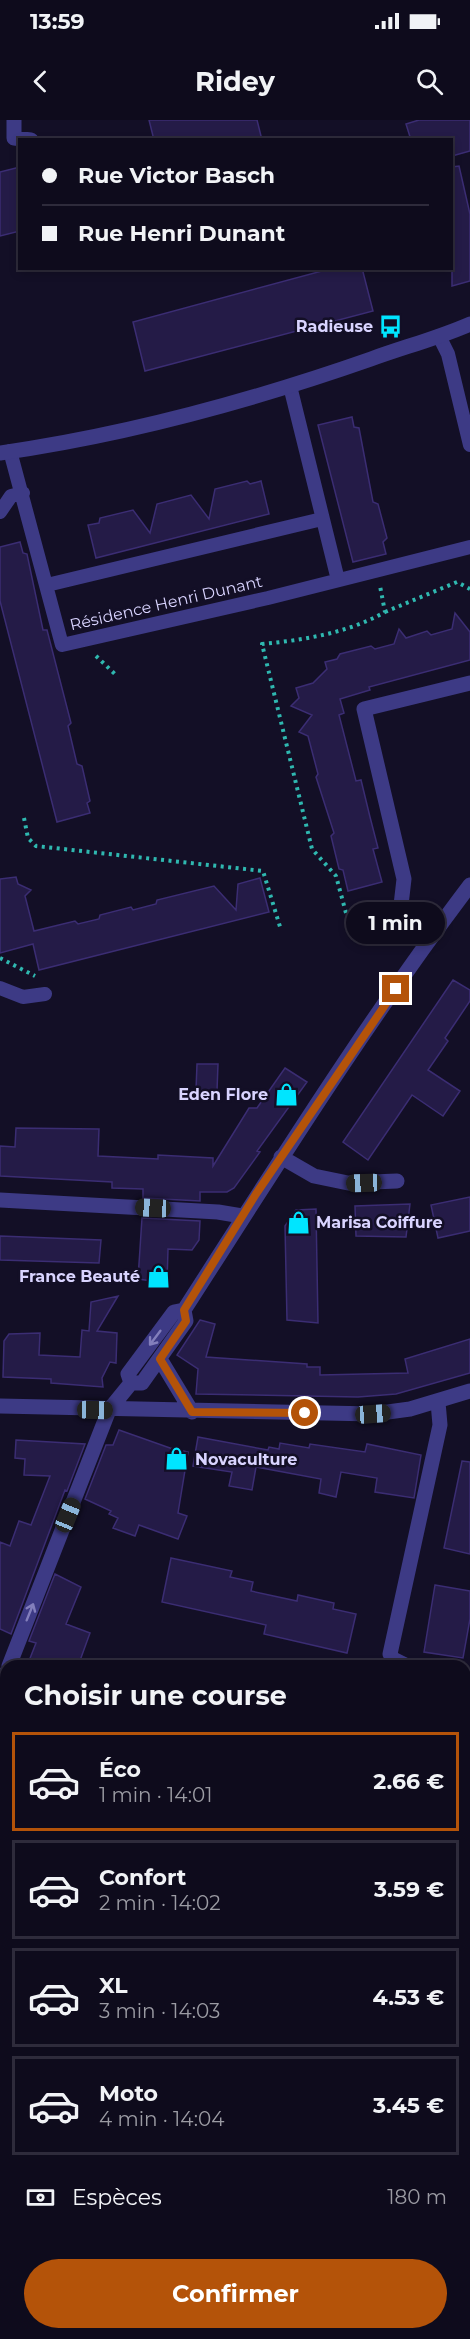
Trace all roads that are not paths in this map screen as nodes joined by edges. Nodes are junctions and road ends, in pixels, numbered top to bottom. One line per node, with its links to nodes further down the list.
1 (14, 120): 2 (street)
2 (18, 138)
3 (470, 324): 4 (street)
4 (440, 336): 5 (street); 6 (lane)
5 (290, 386): 7 (street); 10 (lane)
6 (470, 445)
7 (5, 452): 8 (lane, Résidence Henri Dunant)
8 (22, 493): 9 (lane); 13 (lane, Résidence Henri Dunant)
9 (0, 512)
10 (322, 519): 12 (lane); 13 (lane)
11 (470, 547): 12 (lane, Résidence Henri Dunant)
12 (338, 580): 13 (lane, Résidence Henri Dunant)
13 (47, 585)
14 (470, 683): 16 (street)
15 (470, 885): 16 (street)
16 (433, 933): 19 (street)
17 (0, 988): 18 (lane)
18 (45, 994)
19 (281, 1157): 20 (street); 22 (street)
20 (397, 1181)
21 (0, 1200): 22 (street)
22 (242, 1216): 23 (street)
23 (184, 1310): 24 (street); 25 (street, one-way to 25)
24 (160, 1359): 25 (street); 30 (street)
25 (131, 1383): 29 (street)
26 (470, 1391): 27 (street)
27 (438, 1402): 30 (street); 32 (street)
28 (0, 1406): 29 (street)
29 (109, 1410): 30 (street); 31 (street, one-way to 29)
30 (192, 1412)
31 (11, 1660)
32 (395, 1660)

